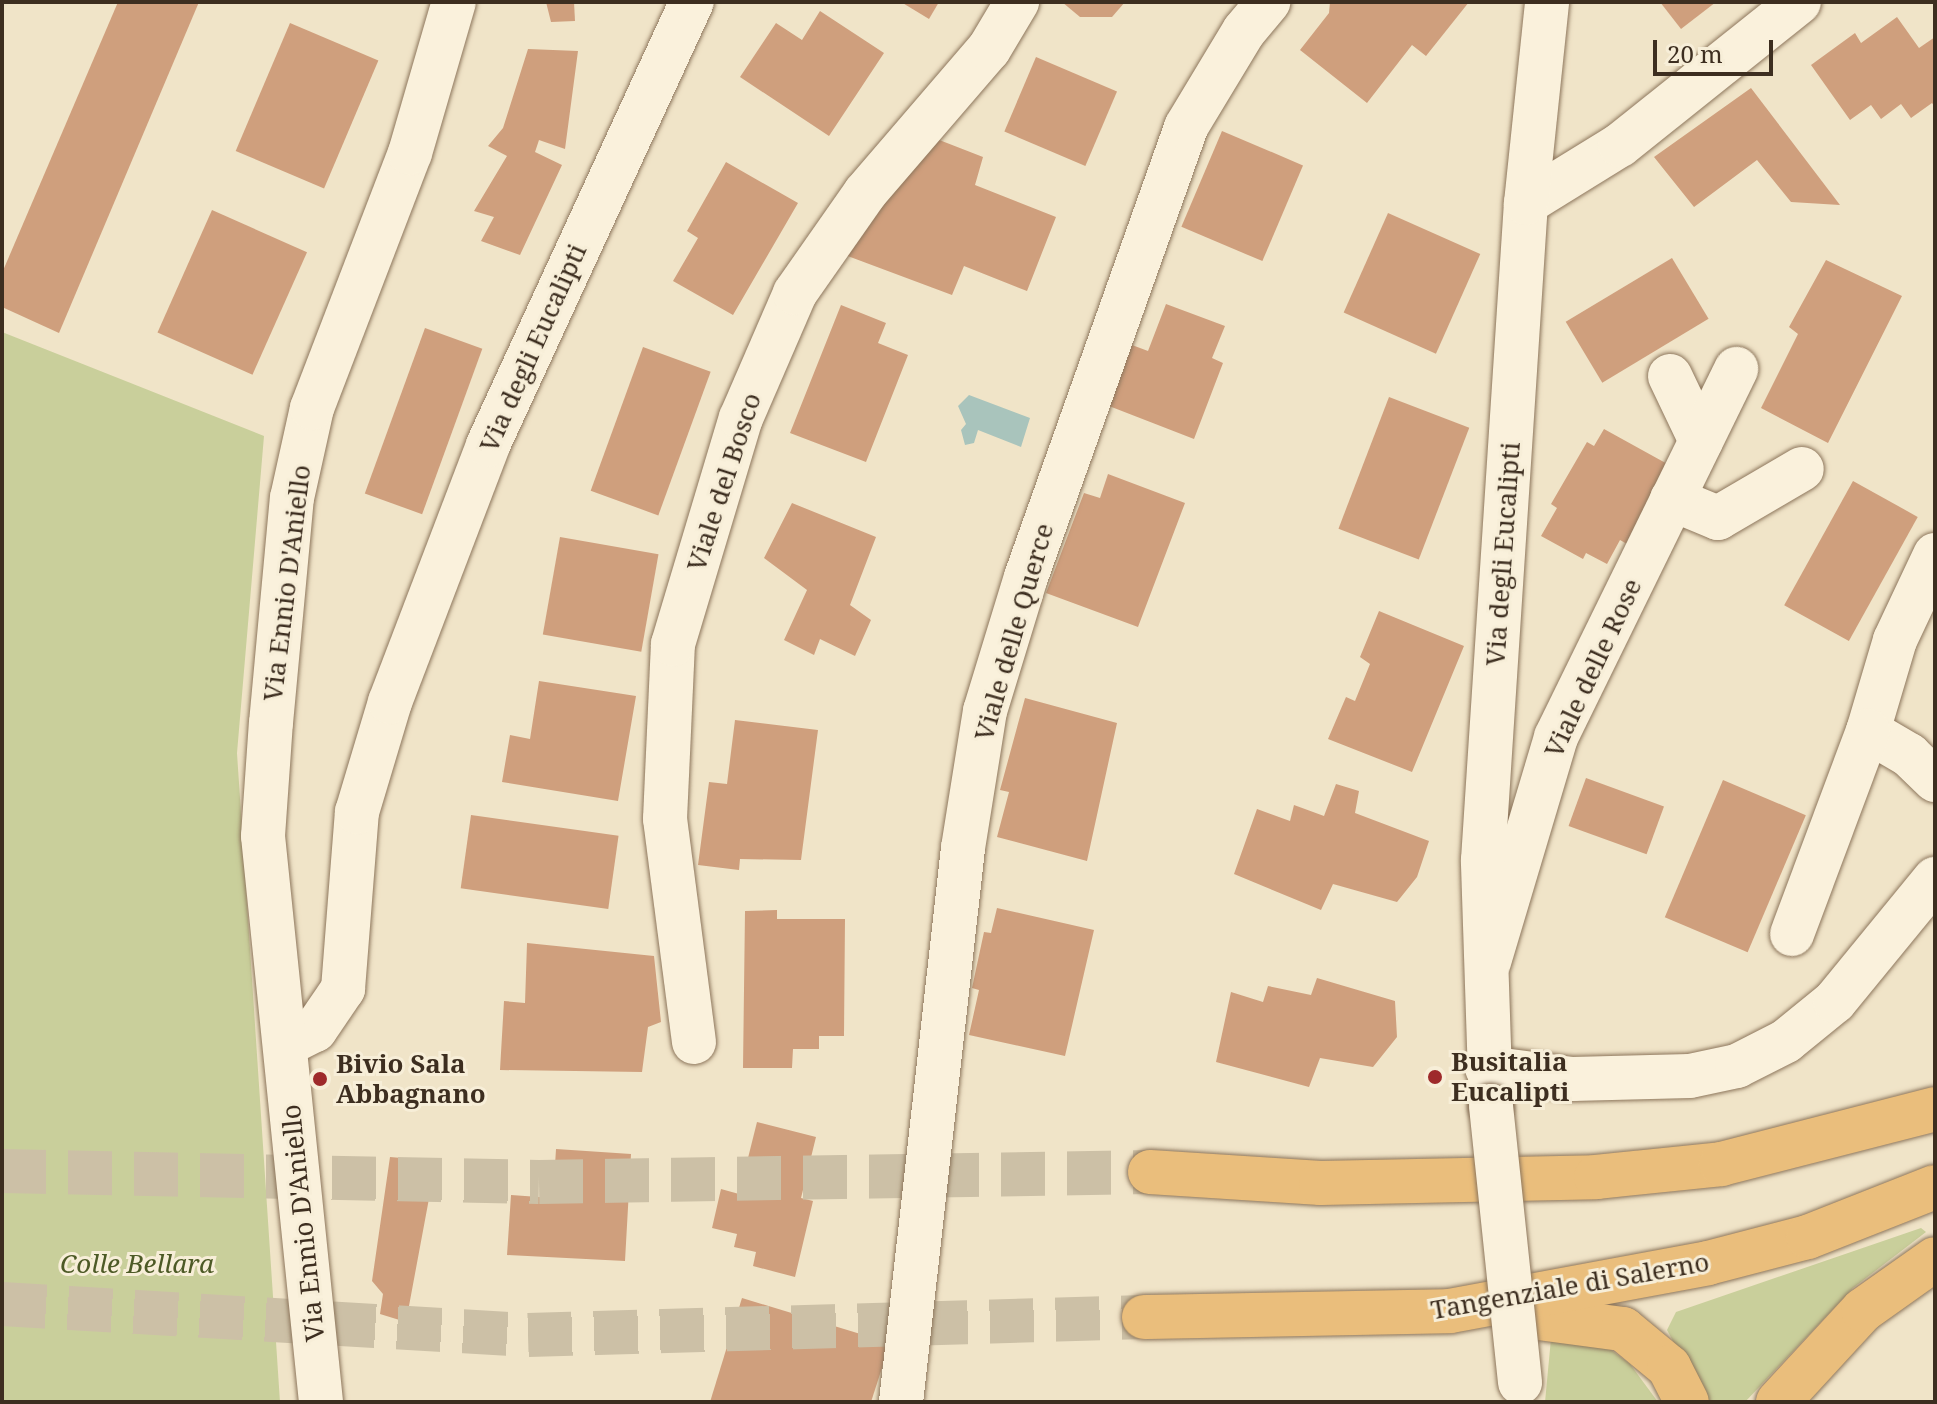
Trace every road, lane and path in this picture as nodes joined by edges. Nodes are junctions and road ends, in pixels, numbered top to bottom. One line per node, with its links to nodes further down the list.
1 (454, 2): 20 (street, Via Ennio D'Aniello)
2 (692, 2): 20 (street, Via degli Eucalipti)
3 (1017, 2): 19 (street, Viale del Bosco)
4 (1268, 2): 30 (street, Viale delle Querce)
5 (1547, 2): 7 (street, Via degli Eucalipti)
6 (1799, 2): 7 (street)
7 (1526, 203): 18 (street, Via degli Eucalipti)
8 (1736, 369): 10 (street, Viale delle Rose)
9 (1670, 376): 10 (street)
10 (1701, 441): 12 (street, Viale delle Rose)
11 (1802, 469): 12 (street)
12 (1672, 499): 18 (street, Viale delle Rose)
13 (1935, 555): 14 (street)
14 (1868, 731): 15 (street); 17 (street)
15 (1935, 780)
16 (1935, 879): 21 (street)
17 (1792, 934)
18 (1484, 980): 21 (street, Via degli Eucalipti)
19 (694, 1042)
20 (285, 1045): 29 (street, Via Ennio D'Aniello)
21 (1489, 1087): 28 (street, Via degli Eucalipti, bridge)
22 (1935, 1109): 23 (highway)
23 (1150, 1172)
24 (1935, 1187): 26 (highway, Tangenziale di Salerno)
25 (1935, 1259): 32 (highway)
26 (1450, 1311): 27 (highway, Tangenziale di Salerno); 31 (highway)
27 (1144, 1317)
28 (1521, 1392)
29 (321, 1402)
30 (901, 1402)
31 (1687, 1402)
32 (1778, 1402)

